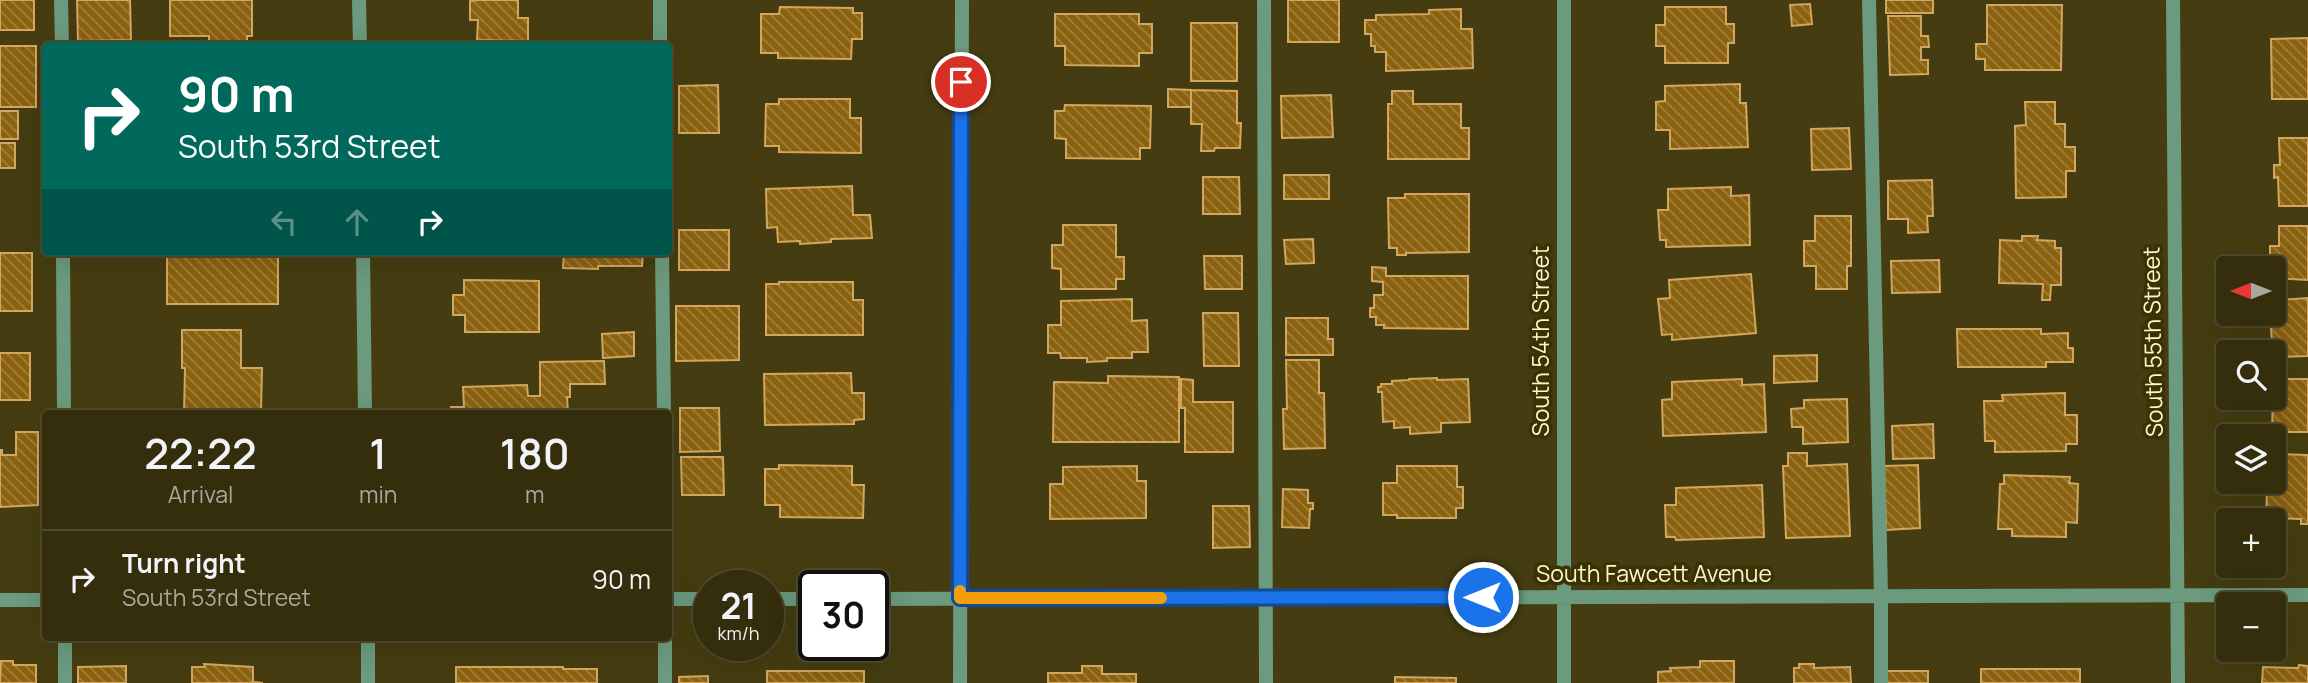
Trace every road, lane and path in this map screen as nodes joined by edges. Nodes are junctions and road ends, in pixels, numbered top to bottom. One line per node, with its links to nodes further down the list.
1 (61, 0): 9 (street)
2 (359, 0): 10 (street)
3 (660, 0): 11 (street)
4 (962, 0): 24 (street)
5 (1264, 0): 21 (street)
6 (1564, 0): 22 (street, South 54th Street)
7 (1869, 0): 19 (street)
8 (2173, 0): 20 (street, South 55th Street)
9 (62, 42)
10 (360, 42)
11 (660, 42)
12 (63, 256): 15 (street)
13 (363, 256): 16 (street)
14 (662, 256): 17 (street)
15 (64, 410)
16 (365, 410)
17 (664, 410)
18 (2308, 595): 20 (street, South Fawcett Avenue)
19 (1881, 596): 20 (street, South Fawcett Avenue); 22 (street, South Fawcett Avenue); 38 (street)
20 (2179, 596): 39 (street, South 55th Street)
21 (1266, 597): 22 (street, South Fawcett Avenue); 24 (street, South Fawcett Avenue); 36 (street)
22 (1564, 597): 37 (street, South 54th Street)
23 (889, 598): 24 (street, South Fawcett Avenue)
24 (960, 598): 35 (street)
25 (672, 599): 26 (street)
26 (693, 599)
27 (0, 600): 28 (street)
28 (42, 600)
29 (65, 641): 32 (street)
30 (368, 641): 33 (street)
31 (666, 641): 34 (street)
32 (65, 683)
33 (368, 683)
34 (665, 683)
35 (960, 683)
36 (1266, 683)
37 (1564, 683)
38 (1881, 683)
39 (2178, 683)

